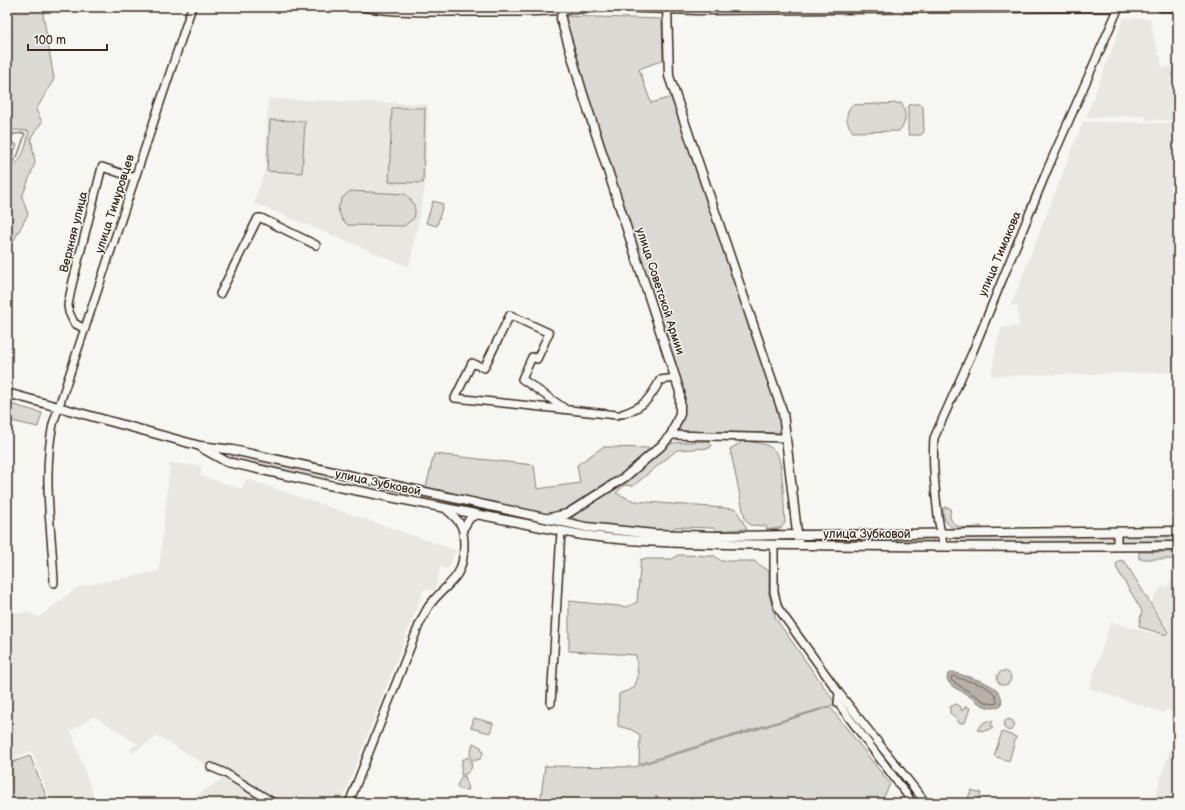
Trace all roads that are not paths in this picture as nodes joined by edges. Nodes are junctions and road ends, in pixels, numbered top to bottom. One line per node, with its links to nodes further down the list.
1 (192, 7): 12 (street, улица Тимуровцев)
2 (361, 7): 11 (street)
3 (602, 7): 10 (main road)
4 (616, 7): 5 (main road)
5 (667, 7): 6 (main road); 21 (main road)
6 (1117, 7): 7 (main road); 42 (street, улица Тимакова)
7 (1137, 7)
8 (1161, 7): 9 (main road)
9 (1178, 7)
10 (562, 8): 11 (street); 16 (main road, улица Советской Армии)
11 (490, 10)
12 (136, 178): 15 (street, улица Тимуровцев); 15 (street, Верхняя улица)
13 (316, 244): 14 (street)
14 (220, 294)
15 (85, 329): 18 (street, улица Тимуровцев)
16 (676, 378): 19 (street); 20 (main road, улица Советской Армии)
17 (7, 393): 18 (main road, улица Зубковой)
18 (59, 408): 22 (main road, улица Зубковой); 49 (street)
19 (564, 408): 19 (street)
20 (671, 435): 21 (street); 34 (main road, улица Советской Армии)
21 (786, 438): 43 (main road)
22 (200, 446): 23 (main road, улица Зубковой); 24 (main road, улица Зубковой)
23 (233, 450): 24 (main road); 25 (main road, улица Зубковой)
24 (226, 462): 28 (main road, улица Зубковой)
25 (326, 471): 26 (main road, улица Зубковой); 28 (main road)
26 (341, 473): 27 (main road, улица Зубковой); 29 (main road)
27 (358, 477): 30 (main road); 31 (main road, улица Зубковой)
28 (324, 484): 29 (main road, улица Зубковой)
29 (338, 487): 30 (main road, улица Зубковой)
30 (354, 491): 32 (main road, улица Зубковой)
31 (424, 492): 32 (main road); 36 (main road, улица Зубковой)
32 (419, 504): 33 (main road, улица Зубковой)
33 (447, 510): 35 (main road, улица Зубковой); 38 (street)
34 (567, 514): 36 (main road, улица Советской Армии); 37 (main road)
35 (476, 515): 38 (street); 39 (main road, улица Зубковой)
36 (545, 519): 37 (main road, улица Зубковой)
37 (559, 521): 39 (main road); 43 (main road, улица Зубковой)
38 (463, 529): 56 (street)
39 (559, 530): 44 (main road, улица Зубковой); 51 (street)
40 (1178, 531): 41 (main road, улица Зубковой)
41 (1117, 532): 42 (main road, улица Зубковой); 47 (street)
42 (942, 534): 43 (main road, улица Зубковой); 46 (street, улица Тимакова)
43 (797, 536): 45 (main road)
44 (774, 545): 45 (main road, улица Зубковой); 50 (street)
45 (798, 545): 46 (main road, улица Зубковой)
46 (943, 546): 47 (main road, улица Зубковой)
47 (1117, 546): 48 (main road, улица Зубковой)
48 (1178, 546)
49 (54, 584)
50 (839, 693): 53 (street); 54 (street)
51 (550, 703)
52 (211, 767): 55 (street)
53 (917, 792): 54 (street); 57 (street)
54 (910, 799)
55 (274, 803)
56 (349, 803)
57 (926, 803)

